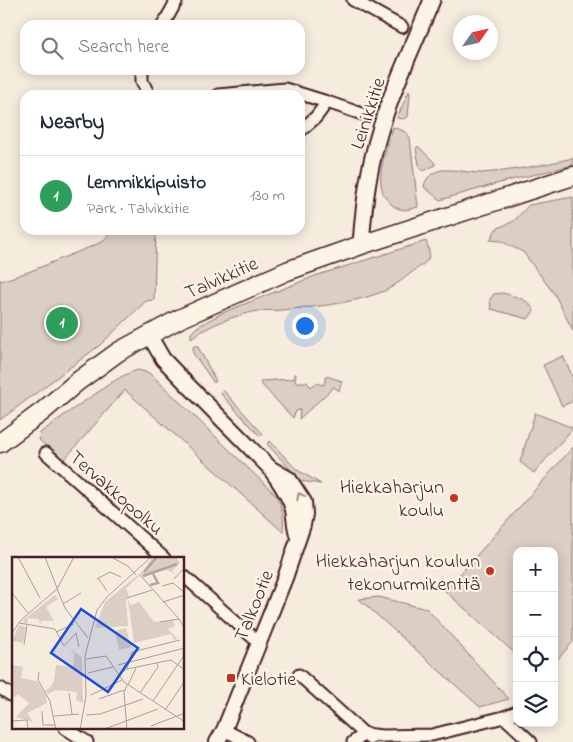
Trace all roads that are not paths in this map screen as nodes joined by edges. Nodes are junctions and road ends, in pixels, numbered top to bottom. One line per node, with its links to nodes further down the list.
1 (177, 0): 4 (street)
2 (353, 0): 5 (street)
3 (432, 0): 15 (main road, Leinikkitie)
4 (166, 20)
5 (402, 27)
6 (142, 75): 7 (street)
7 (146, 90)
8 (274, 90): 9 (street)
9 (288, 90)
10 (305, 95): 11 (street)
11 (327, 102): 12 (street); 13 (street)
12 (362, 114)
13 (305, 127)
14 (573, 176): 15 (main road, Talvikkitie)
15 (361, 244): 16 (main road, Talvikkitie)
16 (149, 335): 17 (main road, Talvikkitie); 21 (street, Talkootie)
17 (0, 443)
18 (46, 454): 19 (street, Tervakkopolku)
19 (163, 557)
20 (185, 577): 21 (street)
21 (260, 643): 28 (street, Talkootie)
22 (299, 675): 29 (street)
23 (0, 688): 24 (street)
24 (12, 695)
25 (513, 714): 26 (street)
26 (504, 717): 29 (street); 33 (street)
27 (68, 730): 30 (street)
28 (220, 736): 31 (street)
29 (370, 738): 32 (street)
30 (86, 742)
31 (248, 742)
32 (353, 742)
33 (531, 742)

